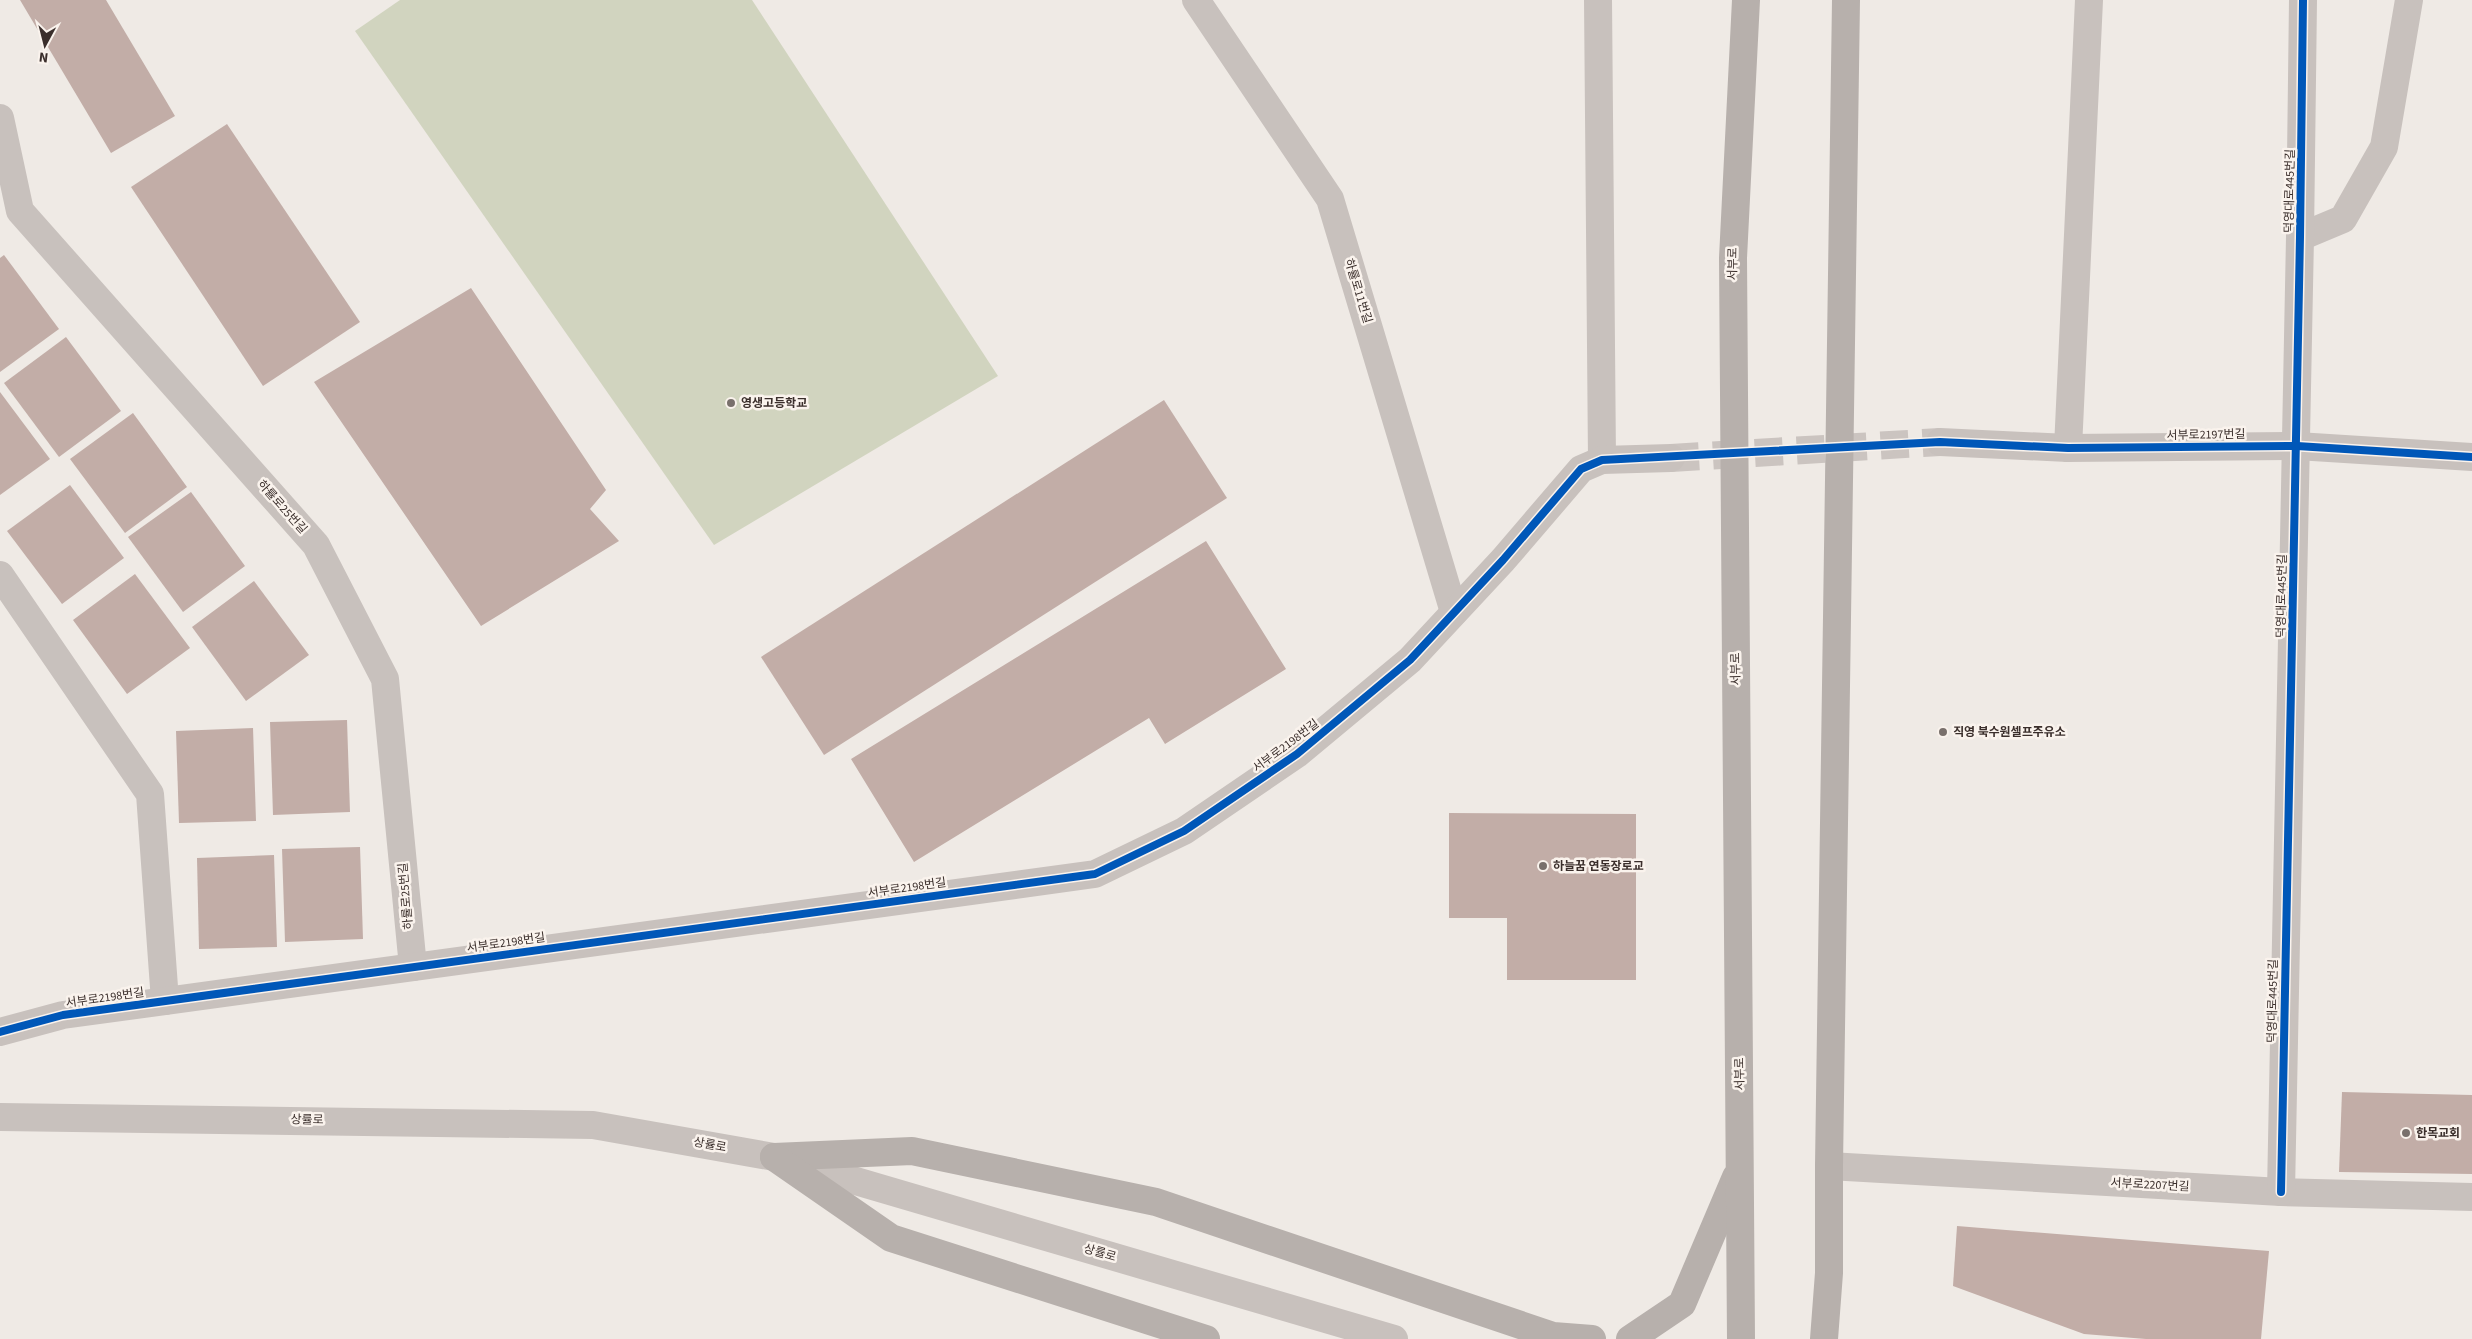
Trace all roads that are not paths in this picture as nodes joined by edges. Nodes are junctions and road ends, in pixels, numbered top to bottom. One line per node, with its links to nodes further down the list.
1 (1196, 0): 17 (street, 하률로11번길)
2 (1598, 0): 15 (street)
3 (1746, 0): 23 (main road, 서부로)
4 (1846, 0): 24 (main road)
5 (2089, 0): 12 (street)
6 (2303, 0): 9 (street, 덕영대로445번길)
7 (2408, 0): 9 (street)
8 (0, 118): 18 (street, 하률로25번길)
9 (2300, 237): 11 (street, 덕영대로445번길)
10 (1940, 442): 12 (street, 서부로2197번길)
11 (2296, 446): 12 (street, 서부로2197번길); 13 (street, 서부로2197번길); 25 (street, 덕영대로445번길)
12 (2068, 448)
13 (2472, 457)
14 (1671, 458): 15 (street, 서부로2198번길)
15 (1602, 460): 17 (street, 서부로2198번길)
16 (0, 575): 19 (street)
17 (1454, 612): 18 (street, 서부로2198번길)
18 (413, 967): 19 (street, 서부로2198번길)
19 (165, 1001): 20 (street, 서부로2198번길)
20 (0, 1032)
21 (0, 1117): 22 (street, 상률로)
22 (774, 1157): 27 (main road); 28 (street, 상률로); 29 (main road)
23 (1741, 1166): 30 (main road); 31 (main road, 서부로)
24 (1829, 1166): 25 (street, 서부로2207번길); 32 (main road)
25 (2281, 1192): 26 (street, 서부로2207번길)
26 (2472, 1198)
27 (1206, 1339)
28 (1394, 1339)
29 (1592, 1339)
30 (1630, 1339)
31 (1741, 1339)
32 (1824, 1339)

